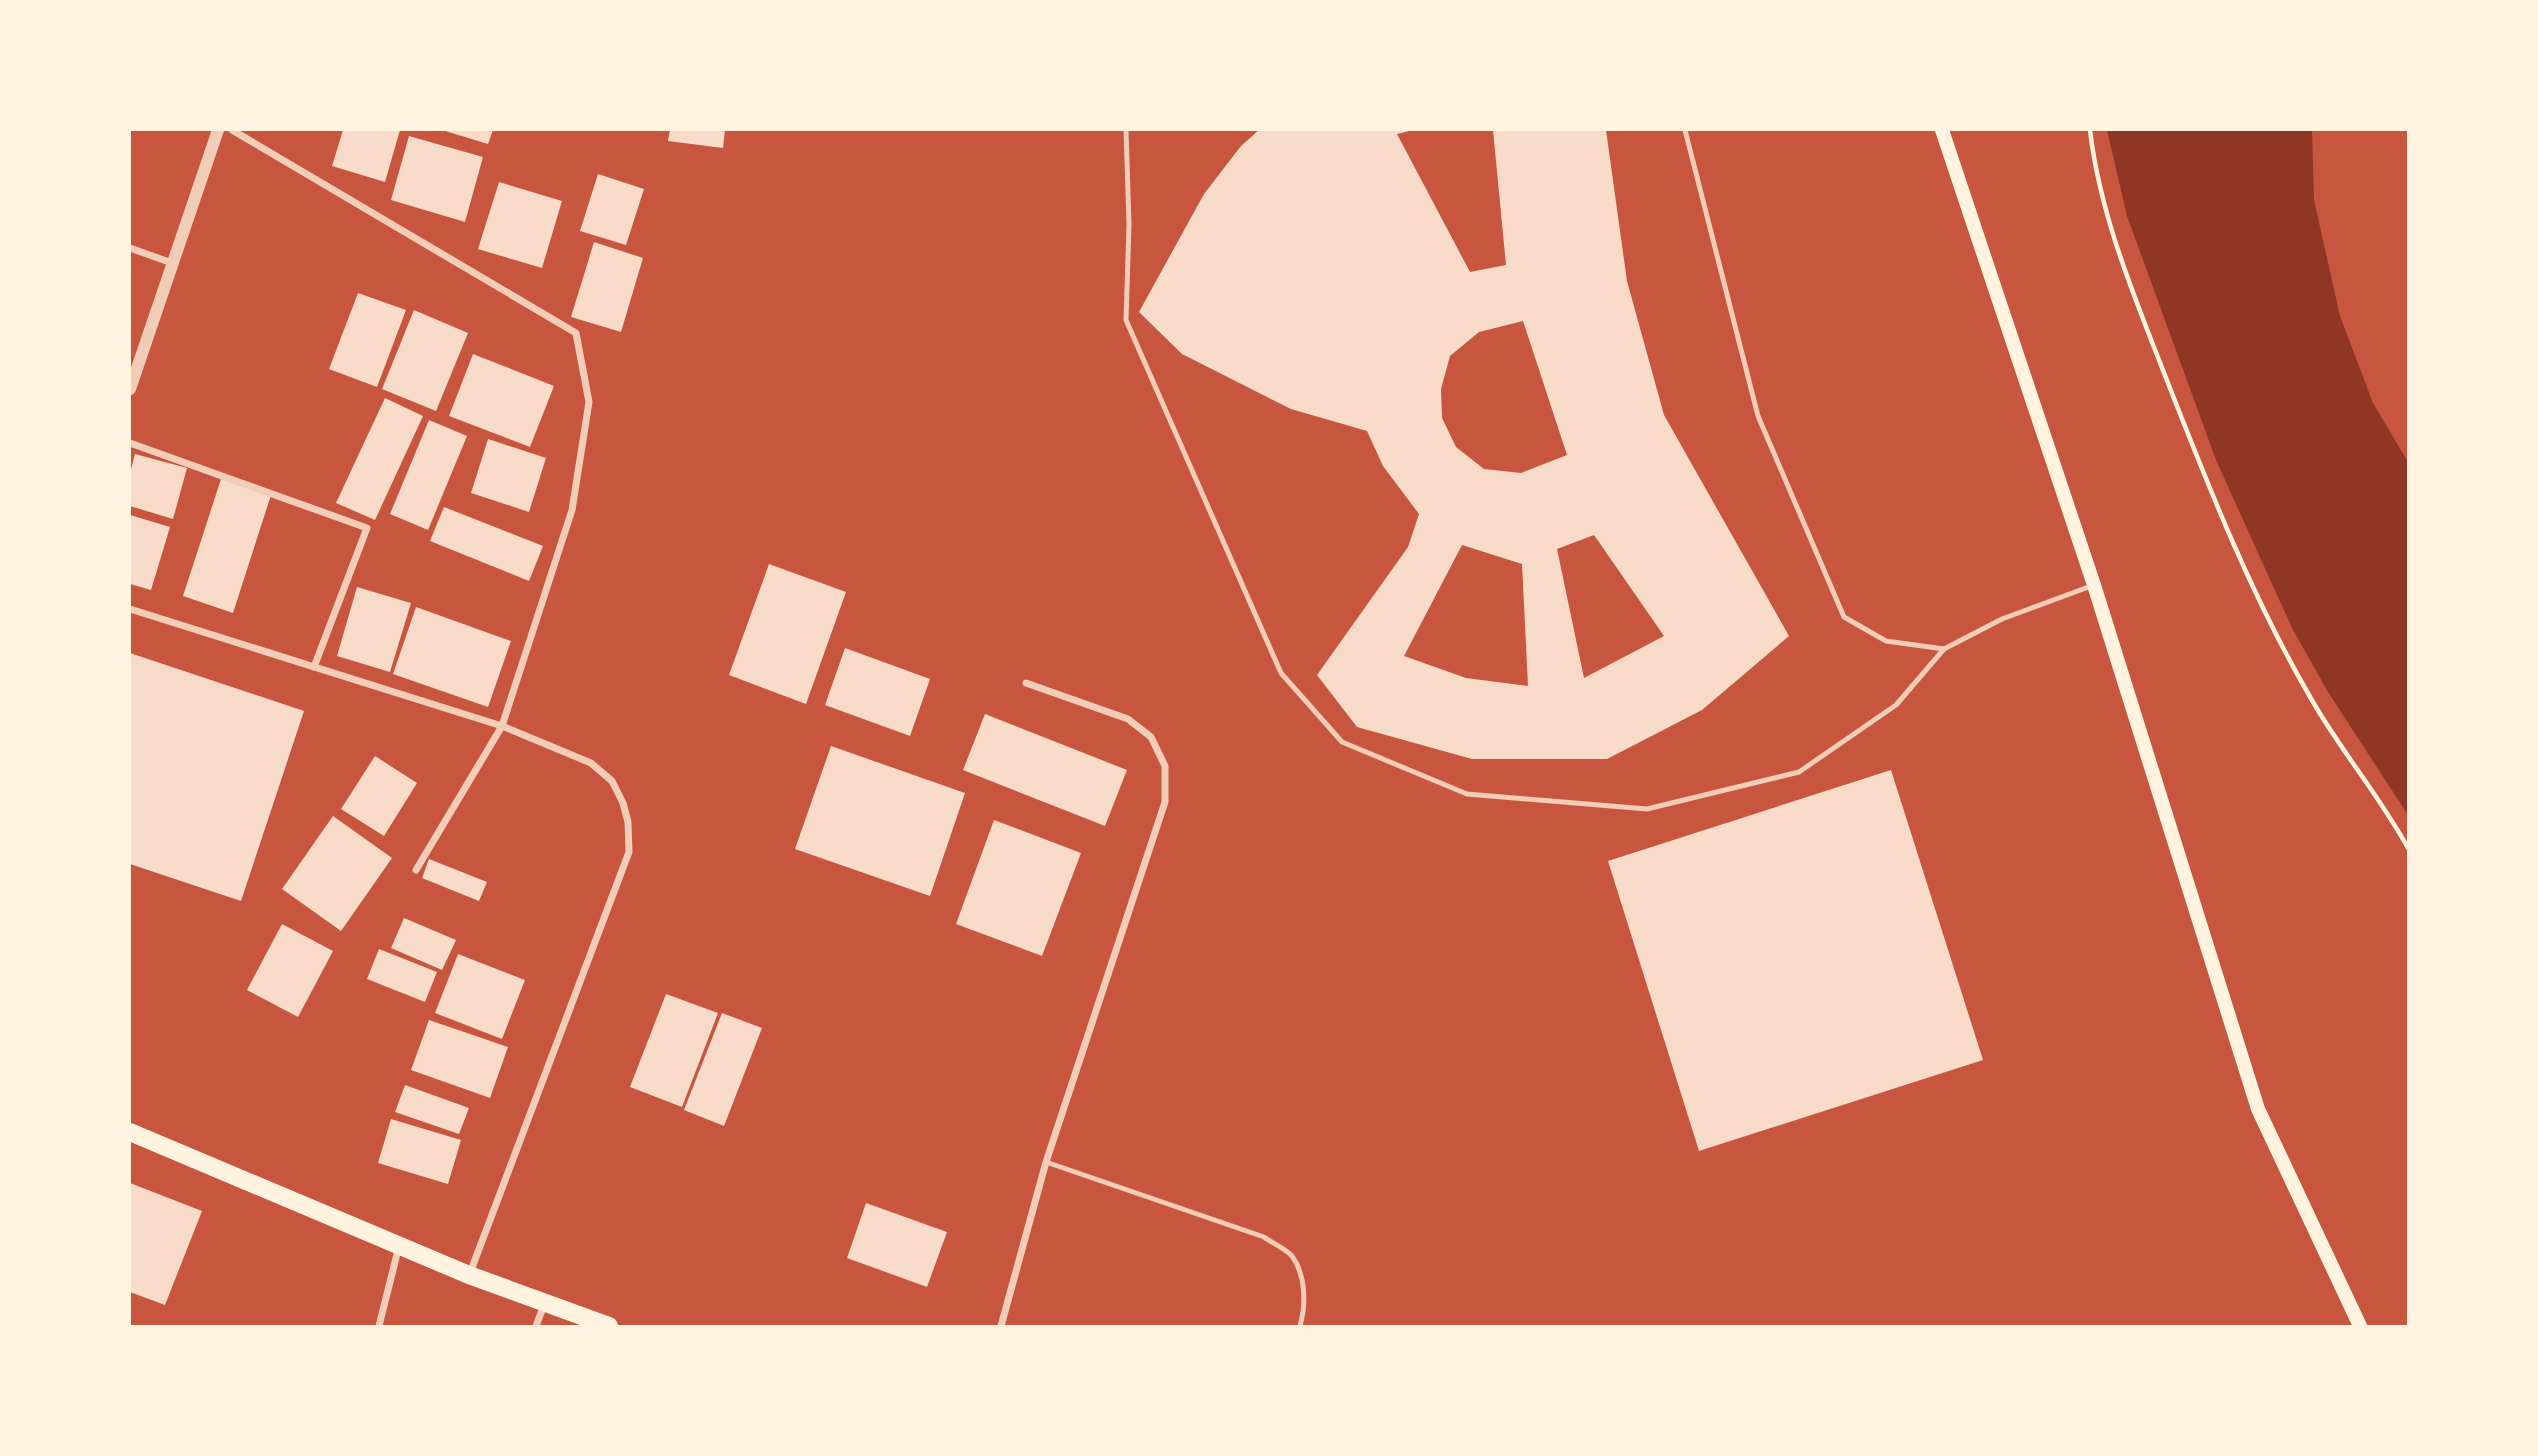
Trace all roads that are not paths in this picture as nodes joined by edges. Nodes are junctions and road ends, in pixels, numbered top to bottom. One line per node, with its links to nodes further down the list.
1 (218, 130): 7 (street)
2 (232, 130): 16 (street)
3 (1126, 130): 13 (lane)
4 (1685, 130): 13 (lane)
5 (1942, 130): 11 (main road)
6 (130, 248): 7 (street)
7 (172, 263): 8 (street)
8 (134, 359): 9 (street)
9 (130, 389)
10 (130, 443): 14 (street)
11 (2094, 585): 13 (lane); 28 (main road)
12 (130, 609): 14 (street)
13 (1944, 649)
14 (314, 667): 16 (street)
15 (1026, 683): 19 (street)
16 (502, 726): 17 (street); 21 (street)
17 (416, 870)
18 (130, 1132): 20 (main road)
19 (1046, 1162): 26 (street); 27 (lane)
20 (399, 1246): 21 (main road); 23 (street)
21 (469, 1275): 22 (main road)
22 (545, 1304): 24 (street); 25 (main road)
23 (379, 1326)
24 (536, 1326)
25 (609, 1326)
26 (1001, 1326)
27 (1300, 1326)
28 (2360, 1326)

